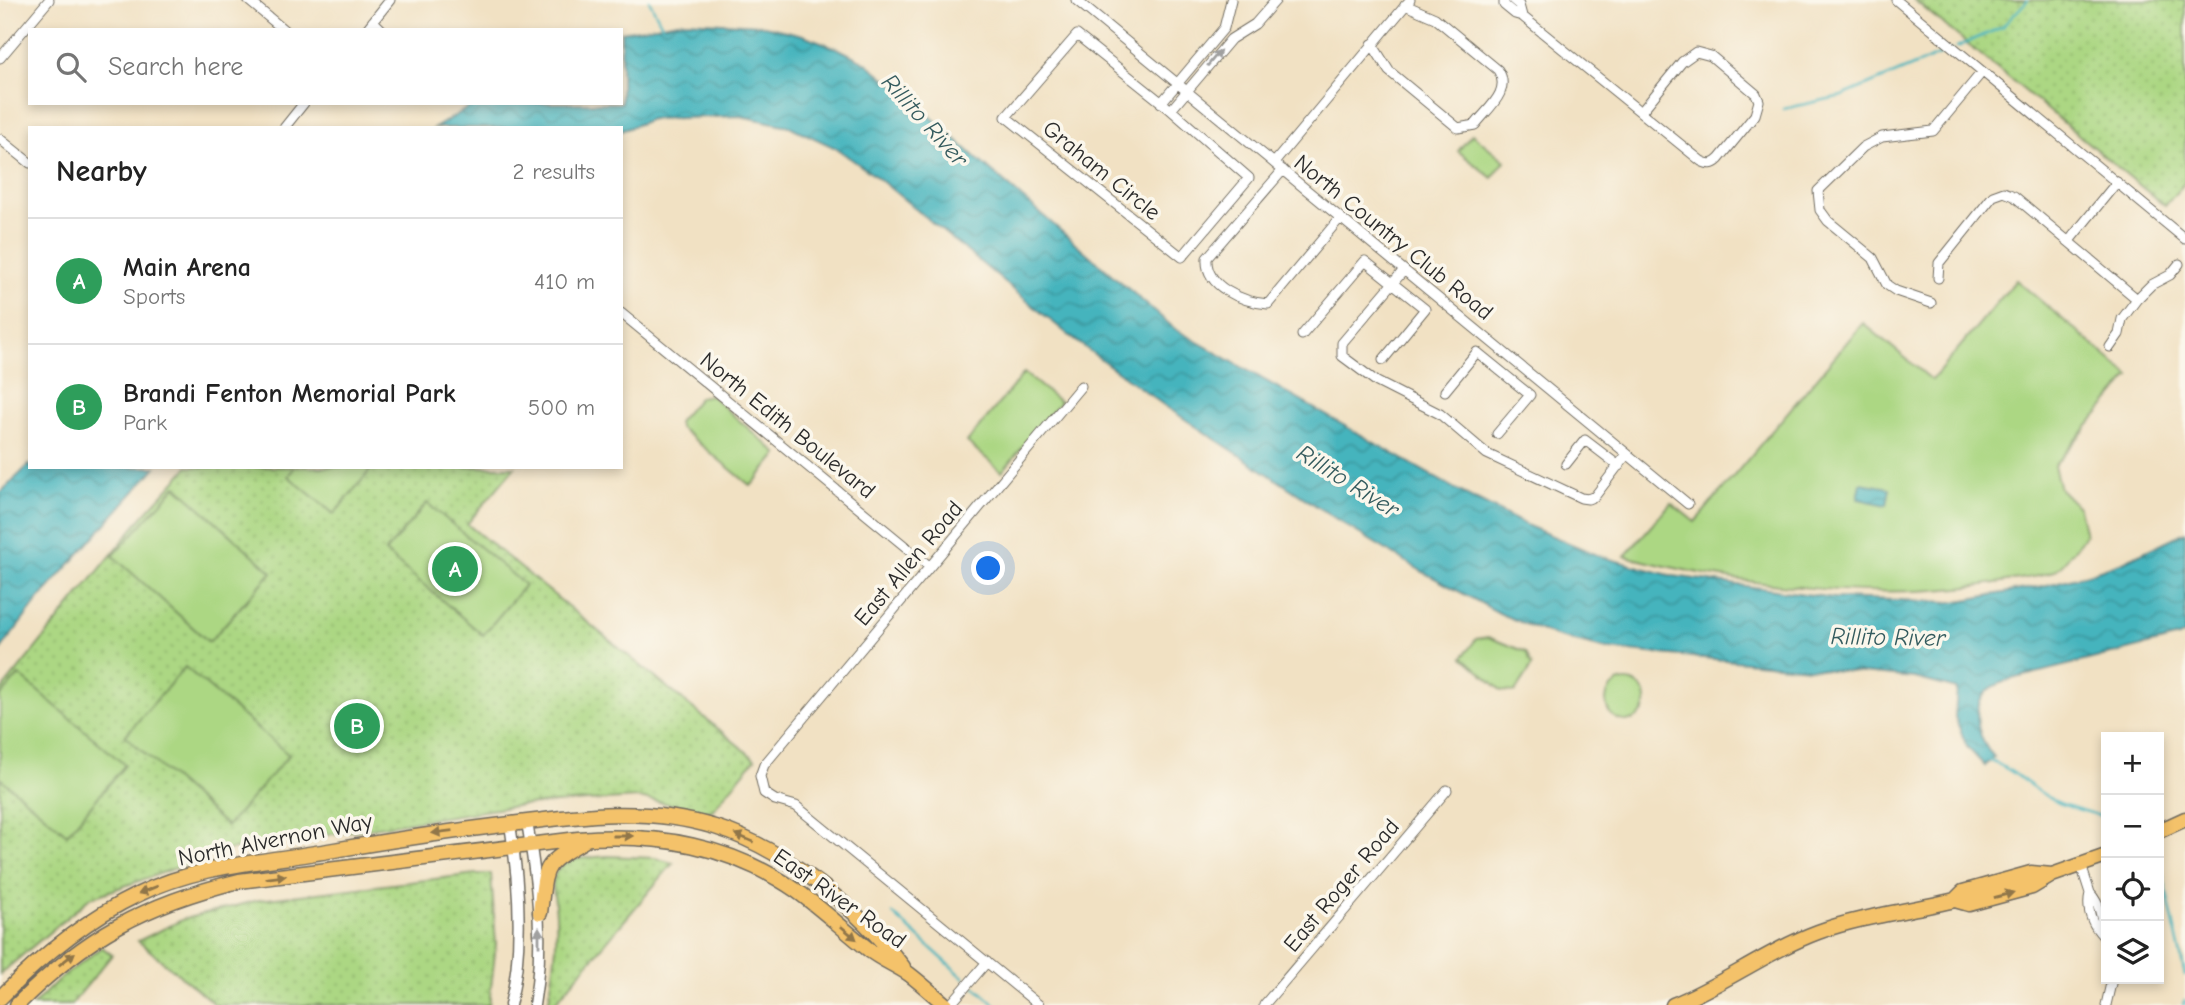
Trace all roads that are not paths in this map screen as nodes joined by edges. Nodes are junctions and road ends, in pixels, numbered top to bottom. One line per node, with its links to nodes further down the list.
1 (49, 0): 17 (street)
2 (248, 0): 13 (street)
3 (390, 0): 12 (street)
4 (1076, 0): 19 (street, North Country Club Road)
5 (1231, 0): 19 (street)
6 (1276, 0): 20 (street, one-way to 6)
7 (1504, 0): 11 (street)
8 (1513, 0): 11 (street)
9 (1896, 0): 18 (street)
10 (1408, 3): 16 (street); 16 (street)
11 (1522, 16): 24 (street)
12 (373, 21): 14 (street); 15 (street)
13 (282, 28)
14 (368, 28)
15 (380, 28)
16 (1372, 44): 28 (street)
17 (0, 58)
18 (1982, 72): 30 (street); 39 (street)
19 (1177, 83): 20 (street, North Country Club Road); 21 (street)
20 (1187, 91): 23 (street); 28 (street, North Country Club Road)
21 (1161, 103): 23 (street, Graham Circle); 23 (street, Graham Circle)
22 (302, 105): 25 (street)
23 (1171, 110)
24 (1641, 112): 24 (street)
25 (286, 126)
26 (0, 139): 27 (street)
27 (28, 161)
28 (1274, 163): 29 (street, North Country Club Road)
29 (1283, 170): 31 (street, North Country Club Road); 31 (street)
30 (2117, 182): 32 (street); 33 (street)
31 (1340, 218): 35 (street, North Country Club Road)
32 (2185, 239)
33 (2068, 241): 36 (street); 38 (street)
34 (2179, 264): 38 (street)
35 (1404, 270): 37 (street); 44 (street, North Country Club Road)
36 (1938, 278)
37 (1393, 283): 41 (street); 43 (street); 51 (street)
38 (2137, 299): 42 (street)
39 (1931, 303)
40 (623, 315): 53 (street, North Edith Boulevard)
41 (1302, 335)
42 (2109, 347)
43 (1382, 360)
44 (1517, 363): 45 (street); 49 (street, North Country Club Road)
45 (1506, 375): 47 (street); 48 (street)
46 (1081, 386): 53 (street, East Allen Road)
47 (1445, 390)
48 (1497, 434)
49 (1628, 454): 51 (street); 52 (street, North Country Club Road)
50 (1566, 464): 51 (street)
51 (1619, 466)
52 (1688, 504)
53 (929, 566): 54 (street, East Allen Road)
54 (764, 765): 67 (street, East River Road)
55 (1447, 790): 77 (street, East Roger Road)
56 (2185, 819): 59 (main road)
57 (527, 822): 58 (main road, East River Road); 61 (street); 68 (main road, East River Road, one-way to 57)
58 (510, 824): 62 (street); 70 (main road, North Alvernon Way, one-way to 70)
59 (2164, 829)
60 (590, 838): 61 (main road, East River Road); 65 (main road); 68 (main road, East River Road, one-way to 68)
61 (531, 845): 62 (main road, North Alvernon Way); 65 (street)
62 (513, 847): 72 (main road, North Alvernon Way, one-way to 62); 73 (street)
63 (2101, 858): 64 (main road)
64 (2081, 865): 66 (street); 71 (main road)
65 (540, 913): 74 (street, one-way to 65)
66 (2101, 934)
67 (987, 962): 75 (street, East River Road); 76 (street, East River Road)
68 (908, 974): 75 (main road, East River Road)
69 (2111, 984): 79 (street)
70 (0, 998)
71 (1690, 1001): 78 (main road)
72 (17, 1005)
73 (510, 1005)
74 (534, 1005)
75 (948, 1005)
76 (1039, 1005)
77 (1264, 1005)
78 (1673, 1005)
79 (2106, 1005)

